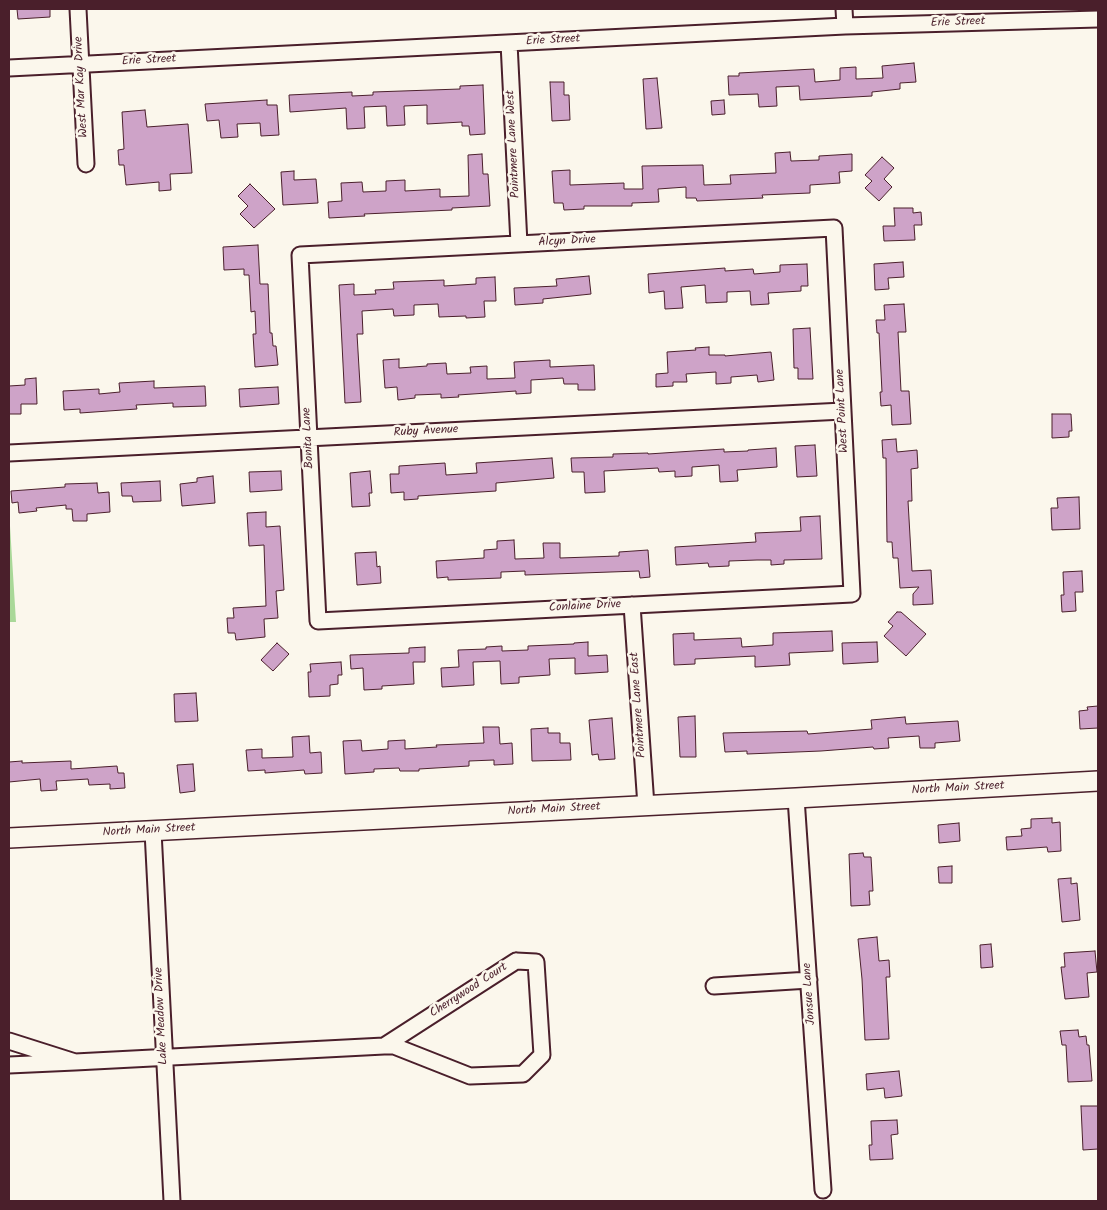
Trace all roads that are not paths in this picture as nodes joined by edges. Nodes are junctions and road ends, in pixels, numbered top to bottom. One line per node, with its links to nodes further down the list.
1 (78, 9): 8 (street, West Mar Kay Drive)
2 (844, 9): 6 (street)
3 (989, 15): 4 (street, Erie Street); 6 (street, Erie Street)
4 (1048, 15): 5 (street, Erie Street)
5 (1098, 19)
6 (845, 26): 7 (street, Erie Street)
7 (509, 43): 8 (street, Erie Street); 12 (street, Pointmere Lane West)
8 (82, 64): 9 (street, Erie Street); 10 (street, West Mar Kay Drive)
9 (9, 68)
10 (86, 164)
11 (834, 228): 12 (street, Alcyn Drive); 14 (street, West Point Lane)
12 (519, 244): 13 (street, Alcyn Drive)
13 (300, 256): 15 (street, Bonita Lane)
14 (843, 411): 15 (street, Ruby Avenue); 17 (street, West Point Lane)
15 (309, 438): 16 (street, Ruby Avenue); 19 (street, Bonita Lane)
16 (9, 453)
17 (852, 594): 18 (street, Conlaine Drive)
18 (632, 605): 19 (street, Conlaine Drive); 22 (street, Pointmere Lane East)
19 (318, 621)
20 (1098, 781): 21 (main road, North Main Street)
21 (796, 798): 22 (main road, North Main Street); 25 (street, Jonsue Lane)
22 (646, 806): 23 (main road, North Main Street)
23 (153, 831): 24 (main road, North Main Street); 29 (street, Lake Meadow Drive)
24 (9, 838)
25 (809, 980): 26 (street); 32 (street, Jonsue Lane)
26 (714, 986)
27 (9, 1041): 30 (street)
28 (384, 1046): 28 (street, Cherrywood Court); 29 (street, Cherrywood Court)
29 (164, 1057): 30 (street, Cherrywood Court); 33 (street, Lake Meadow Drive)
30 (75, 1062): 31 (street, Cherrywood Court)
31 (9, 1065)
32 (823, 1190)
33 (172, 1201)

